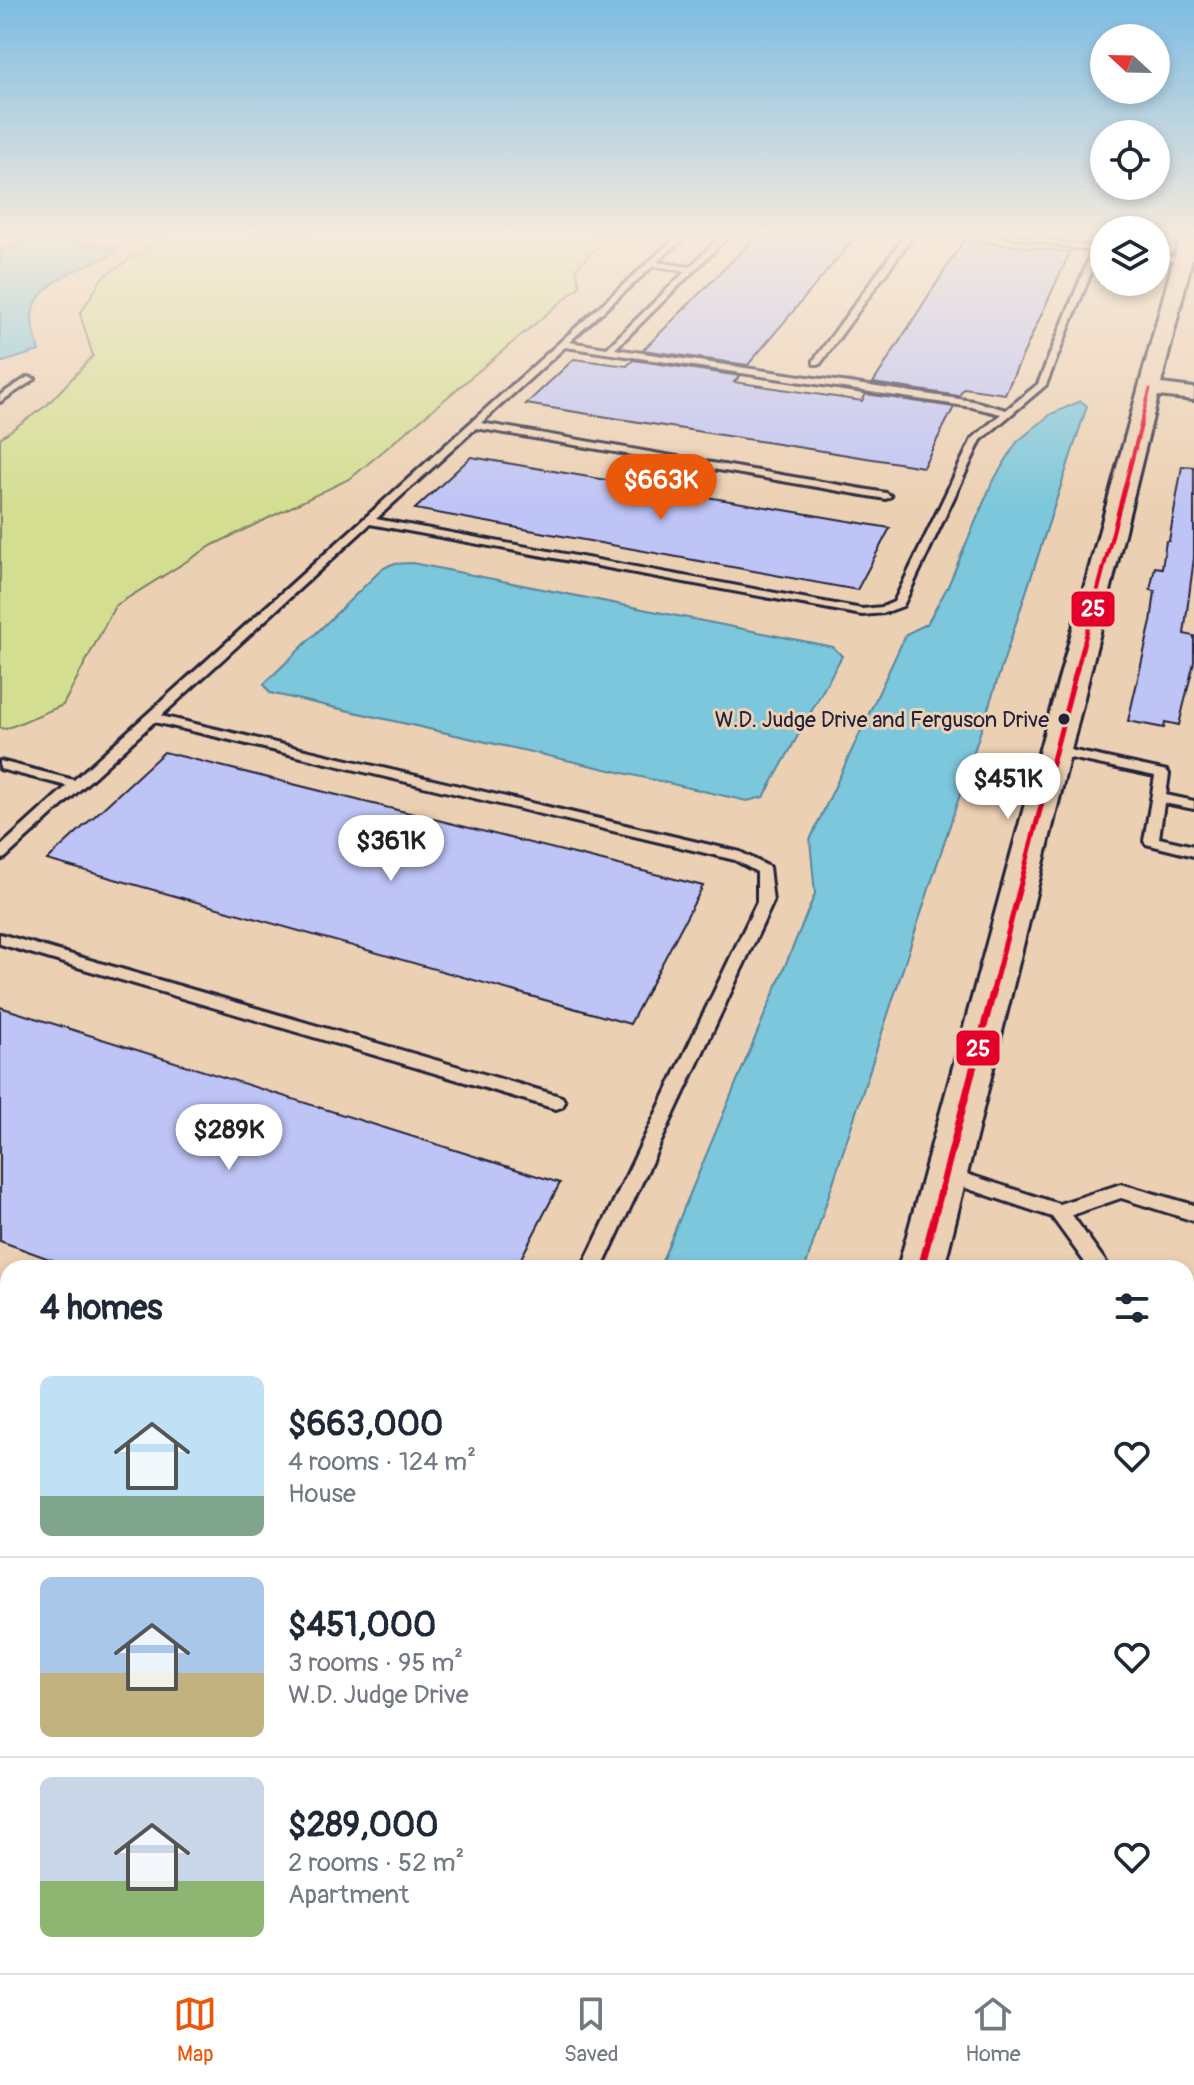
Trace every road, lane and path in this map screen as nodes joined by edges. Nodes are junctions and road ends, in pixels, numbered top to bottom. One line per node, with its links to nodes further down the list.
1 (584, 325): 6 (lane)
2 (635, 325): 7 (lane)
3 (844, 325): 8 (lane)
4 (1068, 325): 13 (lane)
5 (1166, 325): 10 (street)
6 (563, 344): 7 (lane); 14 (lane)
7 (609, 351): 13 (lane)
8 (817, 362)
9 (31, 379): 12 (lane)
10 (1150, 389): 11 (street); 18 (street)
11 (1194, 394)
12 (0, 399)
13 (1006, 413): 16 (lane)
14 (474, 425): 15 (lane); 16 (lane)
15 (886, 496)
16 (369, 521): 17 (lane)
17 (153, 718): 20 (lane); 30 (lane)
18 (1056, 751): 21 (lane); 27 (street)
19 (0, 765): 20 (lane)
20 (78, 785): 24 (lane)
21 (1158, 797): 22 (lane); 23 (lane)
22 (1194, 805)
23 (1194, 851)
24 (0, 855)
25 (0, 939): 26 (lane)
26 (556, 1102)
27 (945, 1174): 28 (lane); 31 (street)
28 (1059, 1212): 29 (lane); 32 (lane)
29 (1194, 1213)
30 (596, 1260)
31 (923, 1260)
32 (1094, 1260)

